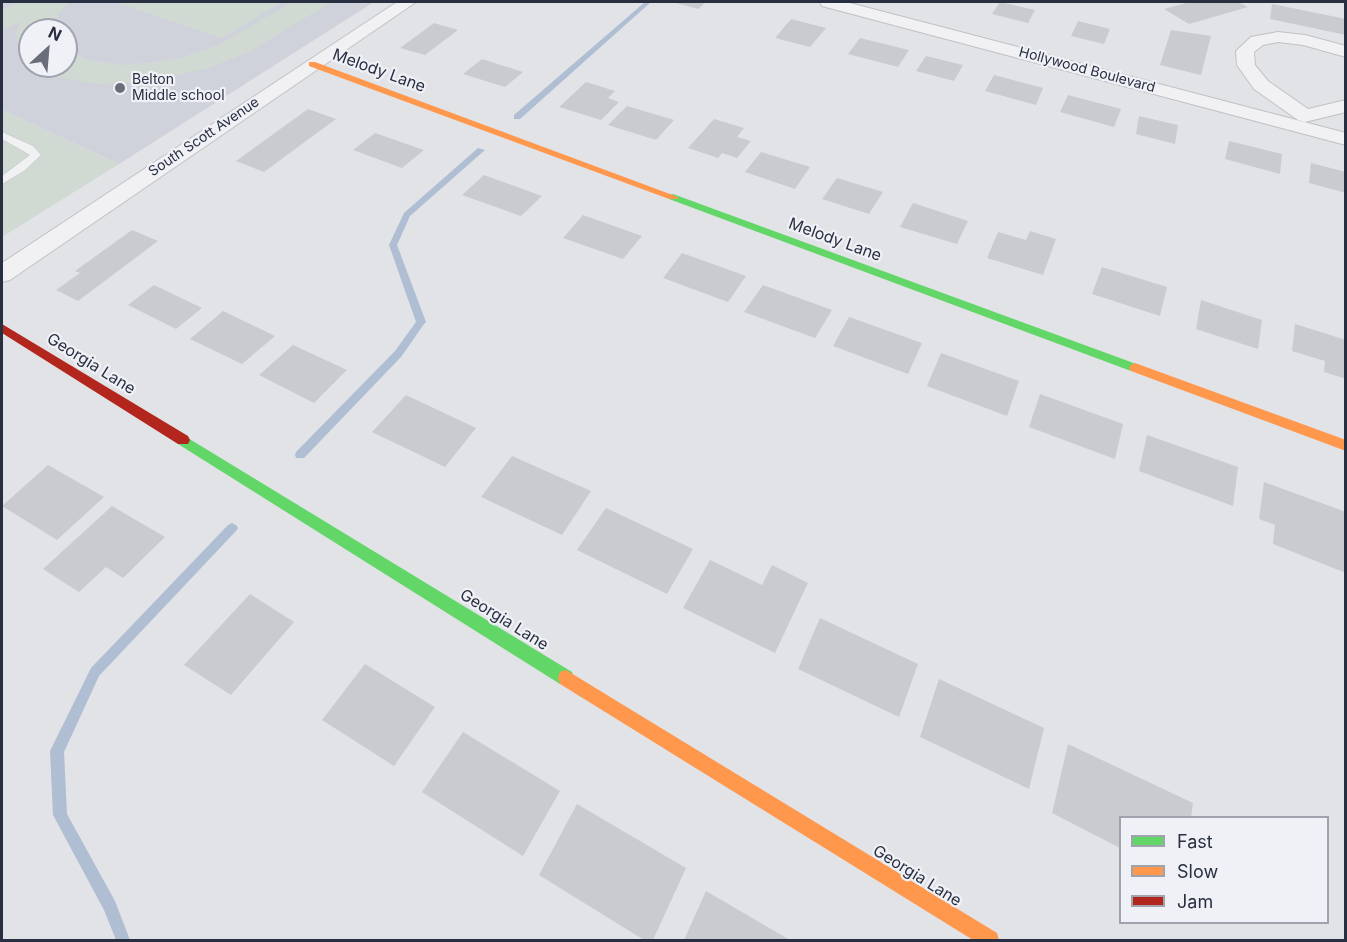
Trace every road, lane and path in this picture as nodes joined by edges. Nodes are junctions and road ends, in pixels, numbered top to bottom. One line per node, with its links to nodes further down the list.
1 (408, 2): 4 (street, South Scott Avenue)
2 (828, 2): 6 (street, Hollywood Boulevard)
3 (1346, 52): 6 (street)
4 (312, 64): 10 (street, South Scott Avenue); 12 (street, Melody Lane)
5 (1346, 106): 6 (street)
6 (1303, 122): 8 (street, Hollywood Boulevard)
7 (2, 135): 9 (lane)
8 (1346, 139)
9 (2, 181)
10 (2, 274)
11 (2, 328): 13 (street, Georgia Lane)
12 (1346, 446)
13 (990, 940)

